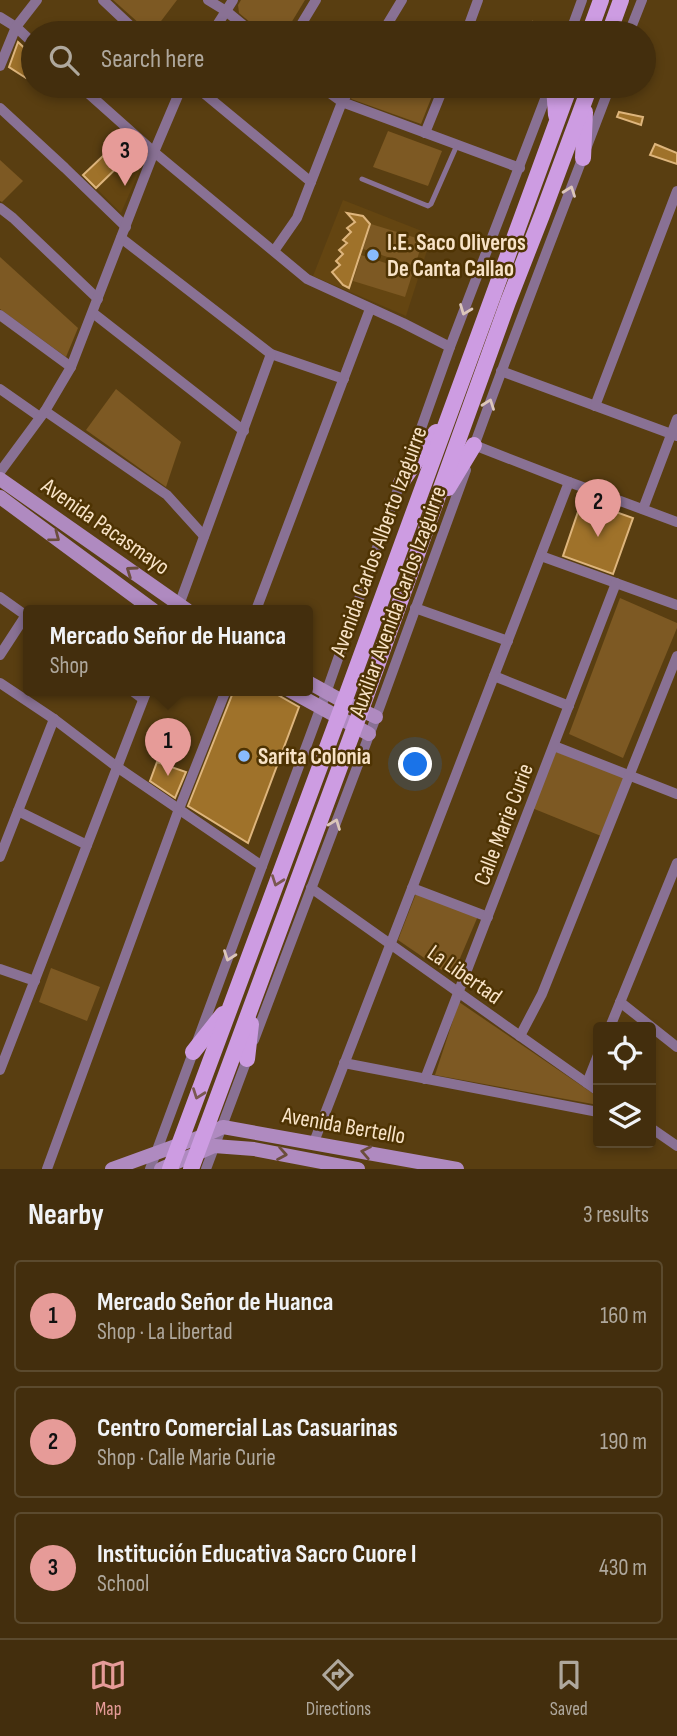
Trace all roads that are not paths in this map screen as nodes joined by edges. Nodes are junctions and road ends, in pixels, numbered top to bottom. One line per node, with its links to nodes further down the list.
1 (37, 0): 24 (street)
2 (103, 0): 14 (street)
3 (208, 0): 12 (street)
4 (233, 0): 12 (street)
5 (316, 0): 17 (street)
6 (402, 0): 18 (street)
7 (478, 0): 19 (street)
8 (582, 0): 20 (street)
9 (601, 0): 21 (main road)
10 (621, 0): 22 (main road)
11 (642, 0): 23 (street)
12 (226, 11): 15 (street); 16 (street)
13 (0, 17): 24 (street)
14 (125, 21)
15 (220, 21)
16 (238, 21)
17 (303, 21)
18 (389, 21)
19 (470, 21)
20 (574, 21)
21 (593, 21)
22 (613, 21)
23 (634, 21)
24 (16, 27): 25 (street); 26 (street)
25 (21, 32)
26 (0, 66)
27 (93, 98): 44 (street)
28 (177, 98): 44 (street)
29 (210, 98): 48 (street)
30 (336, 98): 39 (street)
31 (344, 98): 39 (street)
32 (439, 98): 42 (street)
33 (547, 98): 46 (street, Auxiliar Avenida Carlos Izaguirre)
34 (553, 98): 41 (main road)
35 (565, 98): 41 (main road, Avenida Carlos Alberto Izaguirre)
36 (585, 98): 55 (main road, Avenida Carlos Alberto Izaguirre)
37 (587, 98): 45 (main road)
38 (606, 98): 45 (street, Auxiliar Avenida Carlos Izaguirre)
39 (342, 102): 42 (street); 48 (street)
40 (0, 108): 51 (street)
41 (556, 122): 55 (main road, Avenida Carlos Alberto Izaguirre)
42 (425, 133): 43 (street)
43 (457, 145): 46 (street); 47 (lane)
44 (154, 152): 51 (street); 53 (street)
45 (583, 158): 62 (street, Auxiliar Avenida Carlos Izaguirre, one-way to 45)
46 (520, 168): 59 (street, Auxiliar Avenida Carlos Izaguirre, one-way to 59)
47 (362, 179)
48 (311, 182): 53 (street)
49 (676, 197): 65 (street)
50 (0, 208): 54 (street)
51 (126, 227): 52 (street)
52 (121, 238): 54 (street); 60 (street)
53 (274, 251): 56 (street)
54 (98, 299): 57 (street)
55 (501, 299): 66 (main road, Avenida Carlos Alberto Izaguirre); 79 (main road, Avenida Carlos Alberto Izaguirre)
56 (370, 309): 59 (street); 63 (street)
57 (93, 313): 61 (street); 69 (street)
58 (0, 315): 61 (street)
59 (450, 347): 75 (street, Auxiliar Avenida Carlos Izaguirre)
60 (271, 354): 63 (street); 69 (street)
61 (71, 367): 67 (street)
62 (501, 371): 65 (street); 71 (street, Auxiliar Avenida Carlos Izaguirre, one-way to 62)
63 (344, 379): 88 (street)
64 (0, 388): 67 (street)
65 (594, 406): 70 (street)
66 (449, 413): 75 (main road); 105 (main road, Avenida Carlos Alberto Izaguirre)
67 (42, 414): 72 (street); 81 (street)
68 (677, 419): 70 (street)
69 (244, 432): 81 (street)
70 (674, 435): 77 (street)
71 (474, 445): 74 (street); 79 (main road); 90 (street, Auxiliar Avenida Carlos Izaguirre)
72 (0, 472)
73 (0, 479): 78 (main road, Avenida Pacasmayo)
74 (569, 482): 77 (street); 82 (street)
75 (401, 483): 99 (street, Auxiliar Avenida Carlos Izaguirre)
76 (0, 497): 78 (main road, Avenida Pacasmayo)
77 (643, 509): 80 (street)
78 (39, 516): 85 (main road, Avenida Pacasmayo, one-way to 85); 86 (main road, Avenida Pacasmayo, one-way to 78)
79 (430, 517): 106 (main road, Avenida Carlos Alberto Izaguirre)
80 (677, 522)
81 (204, 536): 87 (street)
82 (541, 556): 83 (street); 93 (street)
83 (616, 583): 89 (street); 103 (street, Calle Marie Curie)
84 (0, 597): 91 (street)
85 (147, 605)
86 (180, 605)
87 (184, 605)
88 (258, 605)
89 (677, 605)
90 (415, 608): 93 (street); 106 (street, Auxiliar Avenida Carlos Izaguirre)
91 (23, 613)
92 (23, 622): 94 (street)
93 (508, 641): 96 (street)
94 (0, 655)
95 (677, 656): 112 (street)
96 (494, 676): 103 (street); 121 (street)
97 (0, 683): 107 (street)
98 (313, 685): 99 (main road)
99 (326, 693): 104 (street, Auxiliar Avenida Carlos Izaguirre); 105 (main road)
100 (145, 696): 111 (street)
101 (224, 696): 114 (street)
102 (299, 696): 104 (main road)
103 (569, 706): 110 (street, Calle Marie Curie)
104 (320, 708): 105 (main road); 119 (street, Auxiliar Avenida Carlos Izaguirre)
105 (341, 710): 106 (main road); 108 (main road); 128 (main road, Avenida Carlos Alberto Izaguirre, one-way to 128)
106 (368, 713): 108 (main road, Avenida Carlos Alberto Izaguirre); 109 (street, Auxiliar Avenida Carlos Izaguirre)
107 (54, 719): 111 (street); 115 (street)
108 (354, 726): 109 (main road); 127 (main road, Avenida Carlos Alberto Izaguirre)
109 (369, 734): 120 (street, Auxiliar Avenida Carlos Izaguirre, one-way to 109)
110 (554, 746): 112 (street); 122 (street, Calle Marie Curie)
111 (117, 767): 114 (street); 116 (street)
112 (629, 775): 113 (street); 131 (street)
113 (677, 794)
114 (180, 809): 119 (street); 152 (street)
115 (18, 811): 116 (street); 117 (street)
116 (87, 845): 125 (street)
117 (0, 857)
118 (677, 863): 129 (street)
119 (262, 866): 133 (street, Auxiliar Avenida Carlos Izaguirre, one-way to 133)
120 (310, 888): 123 (street, La Libertad); 134 (street, Auxiliar Avenida Carlos Izaguirre)
121 (412, 888): 122 (street); 123 (street)
122 (488, 917): 126 (street, Calle Marie Curie)
123 (390, 944): 126 (street, La Libertad); 135 (street)
124 (0, 969): 125 (street)
125 (35, 982): 137 (street)
126 (458, 992): 131 (street, La Libertad); 138 (street, Calle Marie Curie)
127 (254, 998): 134 (main road); 144 (main road, Avenida Carlos Alberto Izaguirre)
128 (233, 1001): 133 (main road); 146 (main road, Avenida Carlos Alberto Izaguirre, one-way to 146)
129 (620, 1002): 130 (street); 132 (street)
130 (612, 1022)
131 (520, 1036): 139 (street, La Libertad)
132 (676, 1043)
133 (193, 1052): 148 (street, Auxiliar Avenida Carlos Izaguirre)
134 (247, 1059): 142 (street, Auxiliar Avenida Carlos Izaguirre)
135 (344, 1063): 138 (street); 145 (street)
136 (593, 1068): 139 (street)
137 (0, 1070)
138 (425, 1079): 141 (street)
139 (587, 1083): 140 (street, La Libertad)
140 (593, 1087)
141 (593, 1111)
142 (223, 1127): 144 (main road); 145 (main road, Avenida Bertello)
143 (656, 1131): 147 (street)
144 (209, 1141): 146 (main road); 149 (main road, Avenida Carlos Alberto Izaguirre); 150 (main road, Avenida Bertello, one-way to 150); 155 (street)
145 (314, 1142): 157 (main road, Avenida Bertello, one-way to 145)
146 (180, 1144): 148 (main road); 151 (main road, Avenida Carlos Alberto Izaguirre)
147 (677, 1146)
148 (157, 1152): 153 (main road); 154 (street, Auxiliar Avenida Carlos Izaguirre)
149 (194, 1161): 151 (main road)
150 (305, 1164): 156 (main road, Avenida Bertello)
151 (167, 1167)
152 (47, 1169)
153 (112, 1169)
154 (150, 1169)
155 (206, 1169)
156 (358, 1169)
157 (457, 1169)

